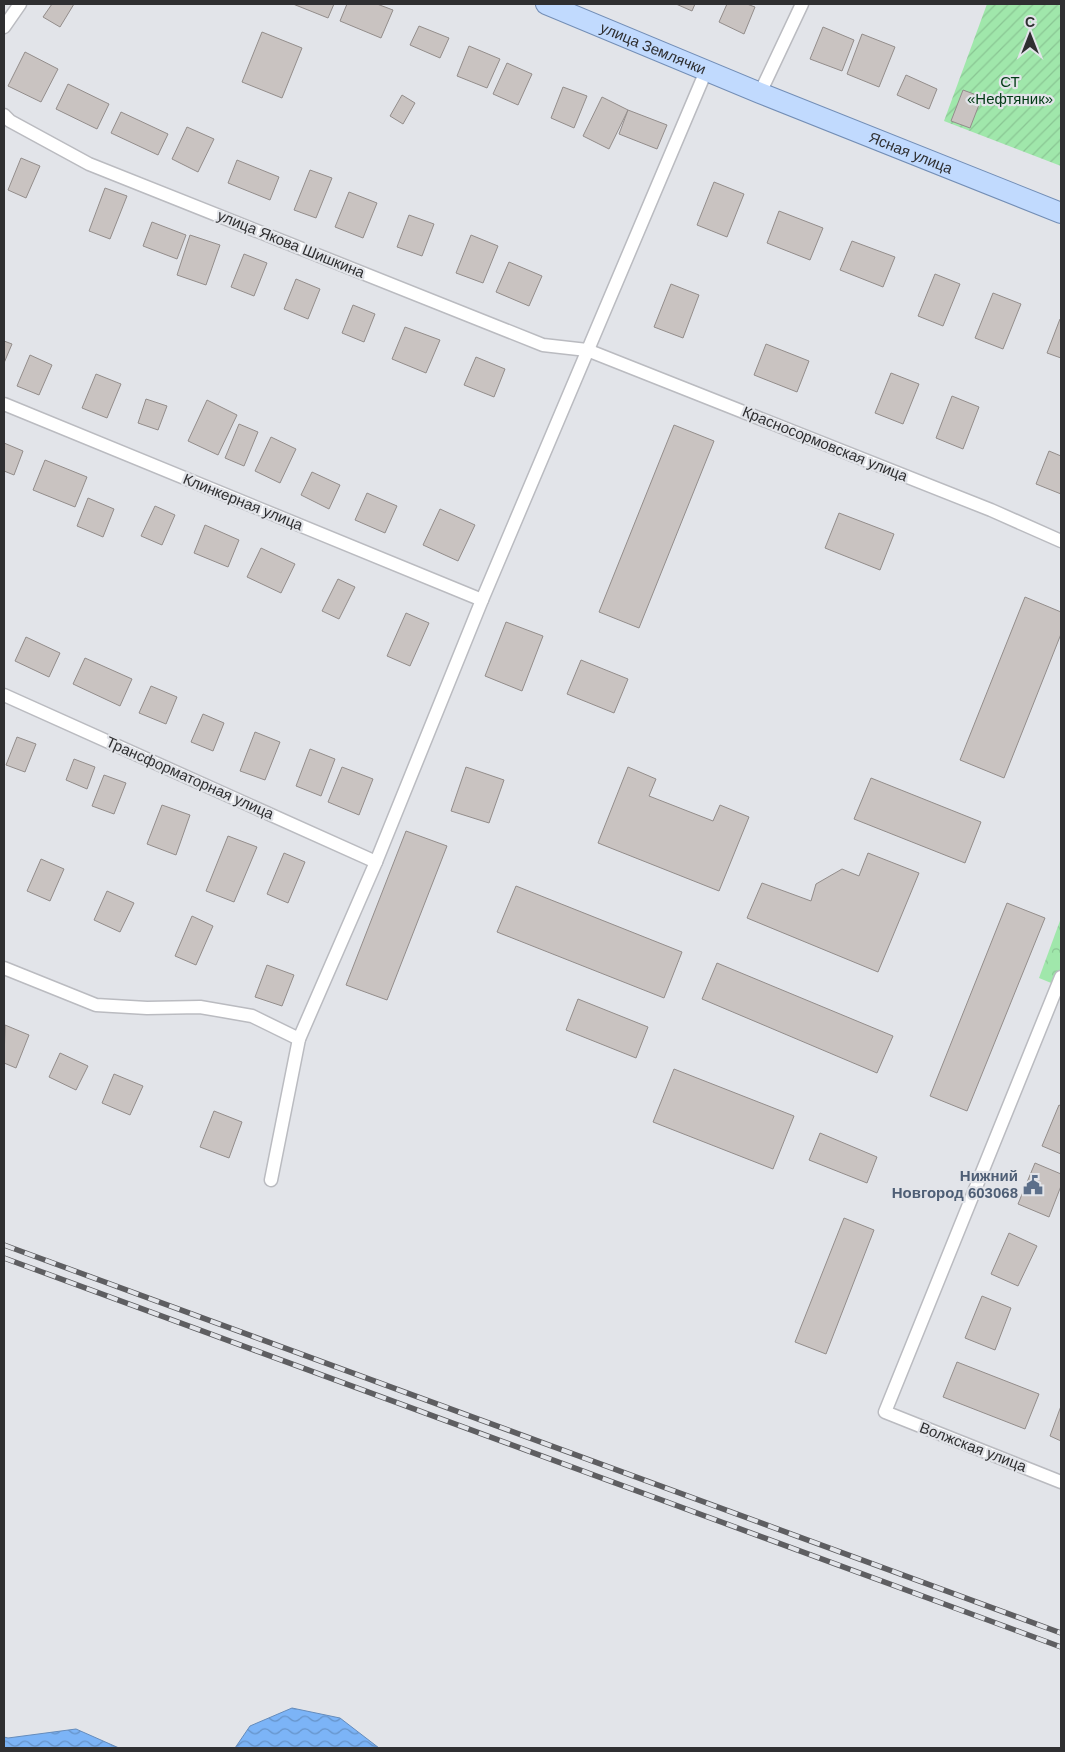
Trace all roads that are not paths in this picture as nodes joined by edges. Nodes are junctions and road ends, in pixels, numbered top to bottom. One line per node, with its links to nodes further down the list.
1 (20, 4): 4 (street)
2 (546, 4): 5 (main road, улица Землячки)
3 (802, 4): 6 (street)
4 (4, 27)
5 (706, 71): 6 (main road, улица Землячки); 9 (street)
6 (760, 93): 8 (main road, Ясная улица)
7 (4, 114): 9 (street, улица Якова Шишкина)
8 (1061, 213)
9 (587, 350): 11 (street, Красносормовская улица); 12 (street)
10 (4, 404): 12 (street, Клинкерная улица)
11 (1061, 541)
12 (482, 600): 14 (street)
13 (4, 695): 14 (street, Трансформаторная улица)
14 (376, 862): 18 (street)
15 (4, 968): 18 (street)
16 (1061, 977): 17 (street)
17 (1058, 994): 20 (street, Волжская улица)
18 (300, 1040): 19 (street)
19 (271, 1180)
20 (1061, 1482)

